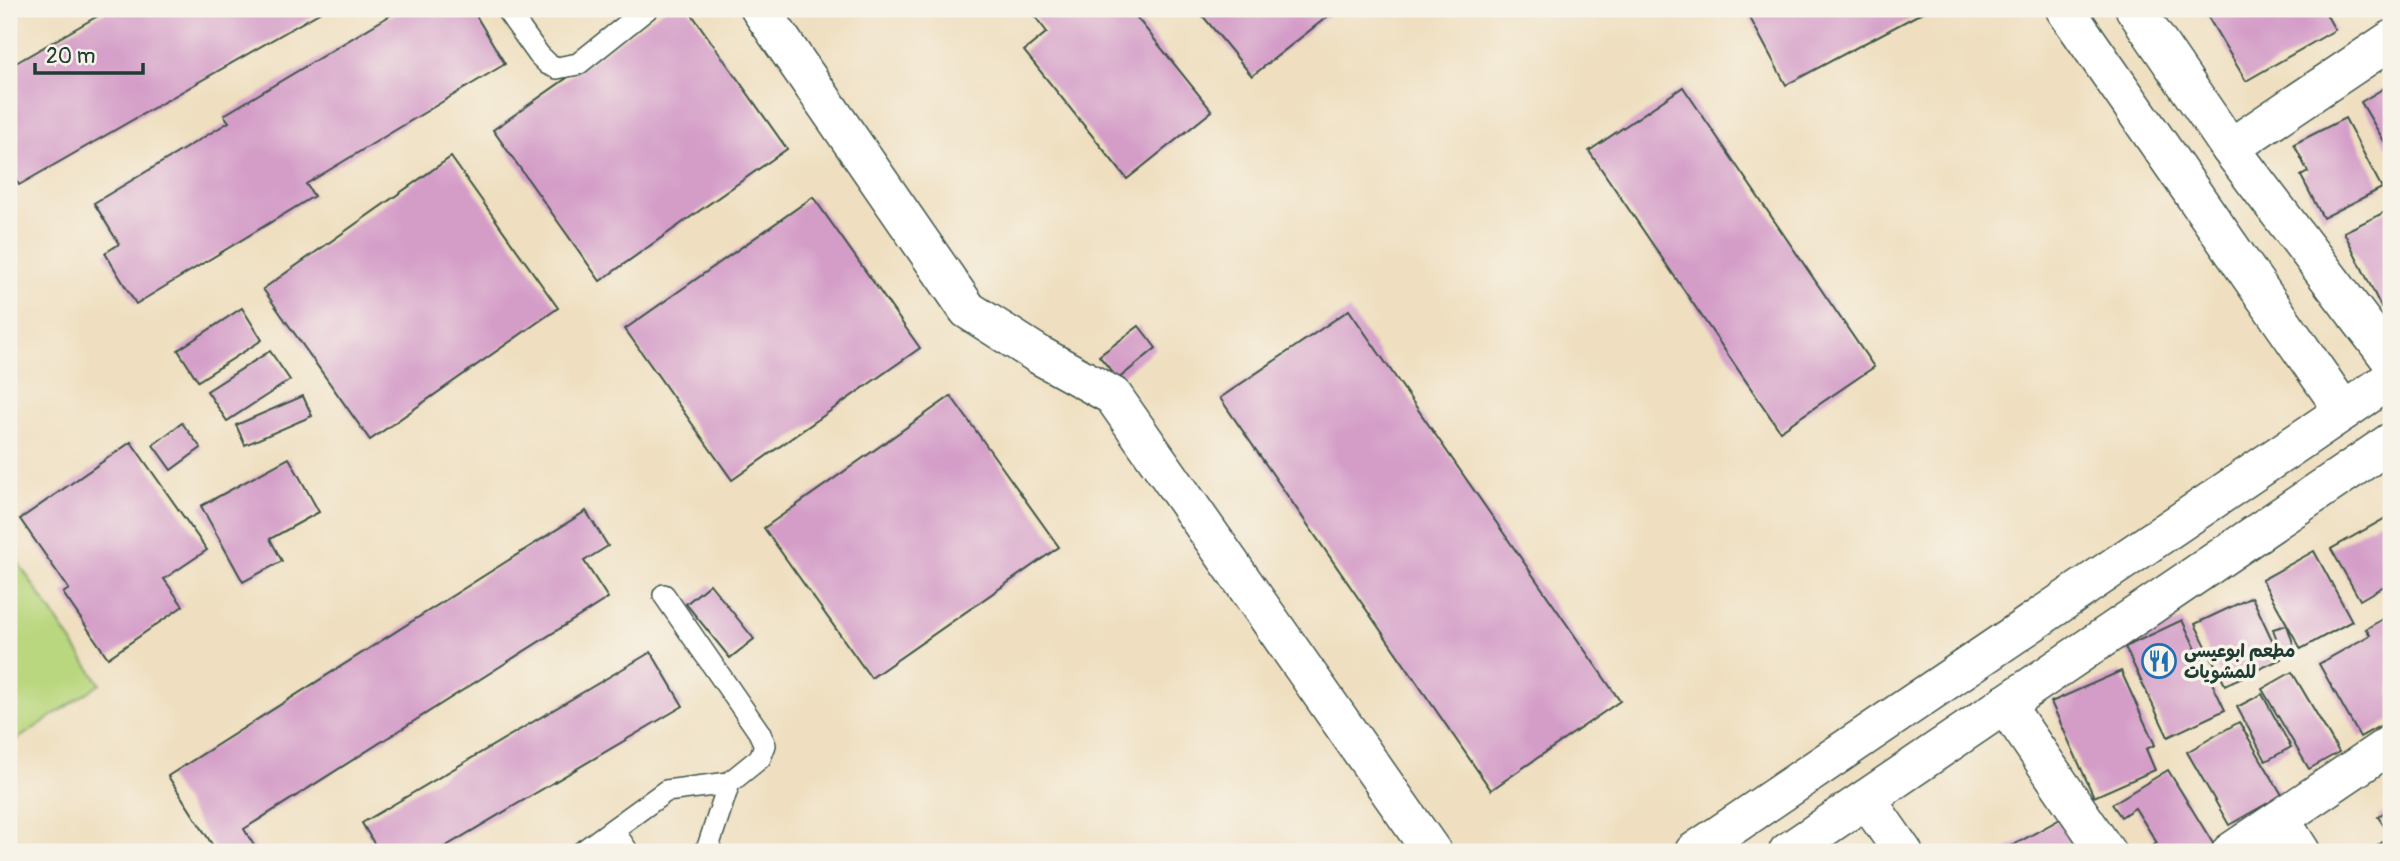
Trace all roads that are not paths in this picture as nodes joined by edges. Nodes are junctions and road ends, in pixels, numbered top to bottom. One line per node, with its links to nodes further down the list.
1 (506, 9): 5 (lane)
2 (760, 9): 22 (street)
3 (2065, 9): 10 (street)
4 (2135, 9): 7 (street)
5 (634, 13)
6 (2391, 40): 7 (street)
7 (2230, 148): 8 (street)
8 (2391, 360)
9 (2391, 379): 10 (street)
10 (2344, 411): 23 (street)
11 (2391, 442): 13 (street)
12 (664, 595): 15 (lane)
13 (2005, 704): 16 (street); 26 (street)
14 (2391, 744): 17 (street)
15 (729, 783): 18 (lane); 19 (lane)
16 (1866, 799): 24 (street); 25 (street)
17 (2280, 819): 27 (street); 28 (street)
18 (613, 830): 20 (lane); 21 (lane)
19 (707, 851)
20 (582, 852)
21 (628, 852)
22 (1432, 852)
23 (1694, 852)
24 (1788, 852)
25 (1903, 852)
26 (2106, 852)
27 (2231, 852)
28 (2301, 852)

